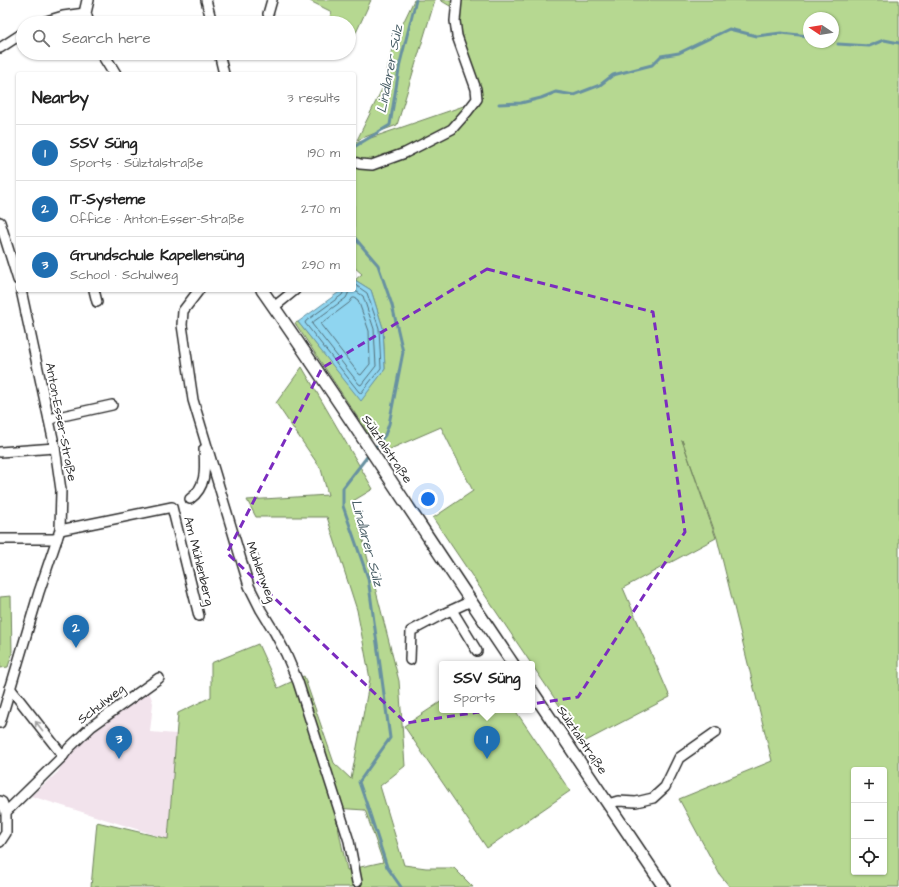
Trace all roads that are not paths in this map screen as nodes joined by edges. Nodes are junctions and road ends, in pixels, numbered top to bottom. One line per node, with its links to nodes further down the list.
1 (88, 0): 6 (main road)
2 (206, 0): 7 (street)
3 (272, 0): 5 (street)
4 (457, 0): 14 (street)
5 (268, 14)
6 (87, 16)
7 (210, 16)
8 (16, 38): 9 (street)
9 (0, 48)
10 (106, 60): 12 (main road)
11 (220, 60): 13 (street)
12 (114, 72)
13 (223, 72)
14 (356, 163)
15 (0, 223): 16 (street)
16 (16, 274)
17 (21, 292): 25 (street, Anton-Esser-Straße)
18 (94, 292): 22 (street)
19 (197, 292): 26 (street, Mühlenweg)
20 (263, 292): 23 (main road, Sülztalstraße)
21 (293, 292): 23 (street)
22 (97, 302)
23 (274, 307): 33 (main road, Sülztalstraße)
24 (112, 405): 25 (street)
25 (49, 419): 27 (street, Anton-Esser-Straße)
26 (206, 443): 29 (street, Am Mühlenberg); 49 (street, Mühlenweg)
27 (55, 448): 28 (street); 30 (street, Anton-Esser-Straße)
28 (0, 452)
29 (190, 499)
30 (60, 530): 32 (street, Anton-Esser-Straße); 35 (street, Am Mühlenberg)
31 (0, 539): 32 (street)
32 (57, 539): 40 (street, Anton-Esser-Straße)
33 (471, 601): 34 (street); 38 (main road, Sülztalstraße)
34 (452, 610): 36 (street); 37 (street)
35 (199, 616)
36 (477, 651)
37 (410, 660)
38 (511, 661)
39 (159, 678): 44 (street, Schulweg)
40 (6, 694): 42 (street, Anton-Esser-Straße); 44 (street, one-way to 40)
41 (535, 696): 46 (main road, Sülztalstraße)
42 (0, 723)
43 (716, 732): 46 (street)
44 (63, 756): 47 (street, Schulweg)
45 (0, 801): 47 (street)
46 (608, 804): 50 (main road, Sülztalstraße)
47 (6, 812): 48 (street)
48 (0, 842)
49 (358, 882)
50 (664, 887)

